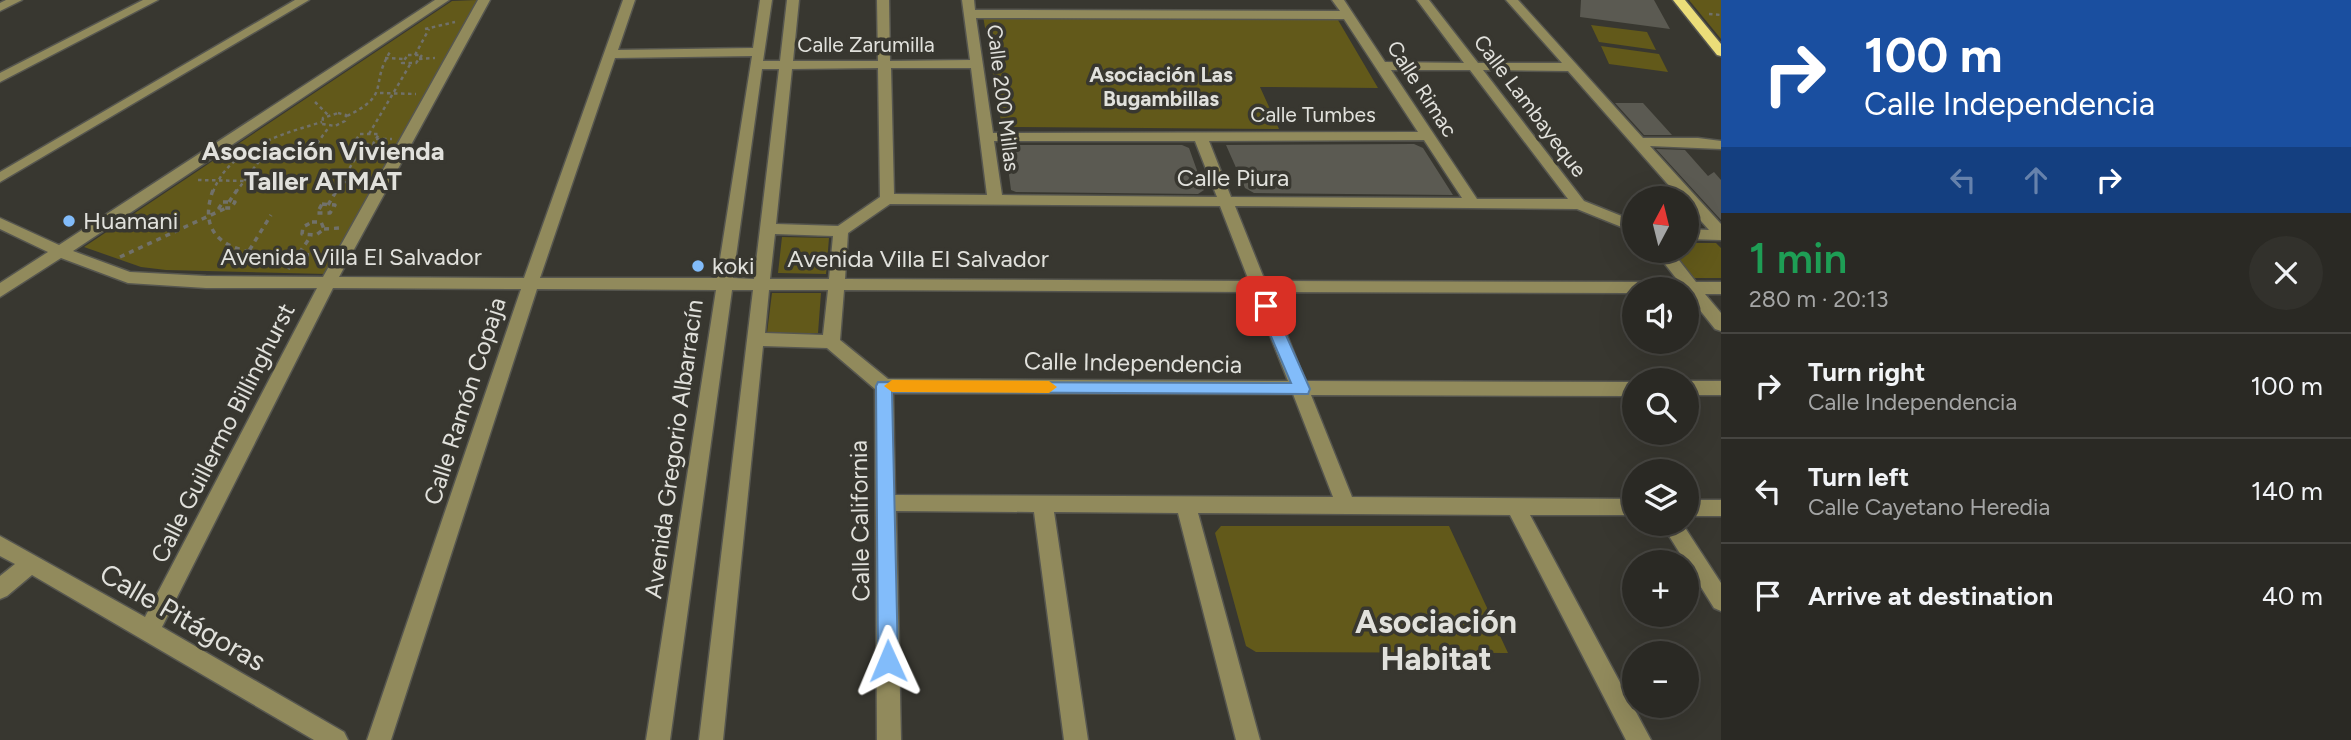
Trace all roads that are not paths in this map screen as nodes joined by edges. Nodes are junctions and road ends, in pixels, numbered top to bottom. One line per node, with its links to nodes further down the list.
1 (16, 0): 16 (street)
2 (152, 0): 28 (street)
3 (303, 0): 34 (street)
4 (443, 0): 46 (street)
5 (484, 0): 50 (street, Calle Guillermo Billinghurst)
6 (629, 0): 20 (street, Calle Ramón Copaja)
7 (766, 0): 21 (street, Avenida Gregorio Albarracín)
8 (793, 0): 22 (street)
9 (884, 0): 23 (street)
10 (1152, 0): 17 (street)
11 (1339, 0): 18 (street, Calle Rimac)
12 (1423, 0): 26 (street, Calle Lambayeque)
13 (1512, 0): 27 (street)
14 (1678, 0): 19 (main road)
15 (970, 7): 17 (street); 24 (street, Calle 200 Millas)
16 (0, 8)
17 (1158, 14): 18 (street)
18 (1348, 15): 25 (street, Calle Rimac)
19 (1721, 52)
20 (611, 54): 21 (street, Calle Zarumilla); 49 (street, Calle Ramón Copaja)
21 (758, 58): 22 (street, Calle Zarumilla); 51 (street, Avenida Gregorio Albarracín)
22 (785, 64): 23 (street, Calle Zarumilla); 42 (street)
23 (883, 64): 24 (street, Calle Zarumilla); 35 (street)
24 (975, 64): 31 (street, Calle 200 Millas)
25 (1382, 66): 26 (street); 30 (street, Calle Rimac)
26 (1474, 67): 27 (street); 39 (street, Calle Lambayeque)
27 (1570, 67): 32 (street)
28 (0, 78)
29 (1200, 136): 30 (street, Calle Tumbes); 31 (street, Calle Tumbes); 37 (street)
30 (1428, 136): 38 (street, Calle Rimac)
31 (987, 137): 36 (street, Calle 200 Millas)
32 (1638, 142): 33 (street); 45 (street)
33 (1721, 145)
34 (0, 178)
35 (887, 199): 36 (street, Calle Piura); 43 (street)
36 (995, 201): 37 (street, Calle Piura)
37 (1223, 201): 38 (street, Calle Piura); 54 (street)
38 (1471, 201): 39 (street, Calle Piura)
39 (1579, 204): 40 (street)
40 (1622, 222)
41 (0, 223): 46 (street, Avenida Villa El Salvador)
42 (767, 229): 43 (street); 52 (street)
43 (841, 231): 53 (street)
44 (1699, 234): 45 (street)
45 (1721, 235)
46 (58, 251): 50 (street, Avenida Villa El Salvador); 58 (street)
47 (1672, 263): 48 (street)
48 (1683, 277)
49 (531, 282): 50 (street, Avenida Villa El Salvador); 51 (street, Avenida Villa El Salvador); 83 (street, Calle Ramón Copaja)
50 (328, 283): 81 (street, Calle Guillermo Billinghurst)
51 (725, 283): 52 (street, Avenida Villa El Salvador); 84 (street, Avenida Gregorio Albarracín)
52 (761, 283): 53 (street, Avenida Villa El Salvador); 61 (street)
53 (836, 283): 54 (street, Avenida Villa El Salvador); 62 (street)
54 (1257, 285): 55 (street, Avenida Villa El Salvador); 67 (street)
55 (1622, 288)
56 (1699, 288): 57 (street, Avenida Villa El Salvador)
57 (1721, 288)
58 (0, 291)
59 (1699, 297): 60 (street)
60 (1721, 325)
61 (755, 339): 62 (street); 85 (street)
62 (831, 342): 63 (street)
63 (884, 386): 67 (street, Calle Independencia); 68 (street, Calle California)
64 (1622, 388): 67 (street, Calle Independencia)
65 (1699, 388): 66 (street)
66 (1720, 388)
67 (1302, 389): 71 (street)
68 (885, 503): 69 (street); 86 (street, Calle California)
69 (1043, 504): 70 (street); 87 (street)
70 (1186, 505): 71 (street); 88 (street)
71 (1346, 506): 72 (street)
72 (1516, 507): 73 (street); 89 (street)
73 (1622, 507)
74 (1699, 508): 75 (street)
75 (1721, 508)
76 (1679, 536): 80 (street)
77 (0, 545): 78 (street, Calle Pitágoras)
78 (31, 563): 79 (street); 81 (street, Calle Pitágoras)
79 (0, 589)
80 (1721, 601)
81 (149, 631): 82 (street, Calle Pitágoras)
82 (336, 740)
83 (379, 740)
84 (658, 740)
85 (710, 740)
86 (889, 740)
87 (1076, 740)
88 (1248, 740)
89 (1639, 740)

